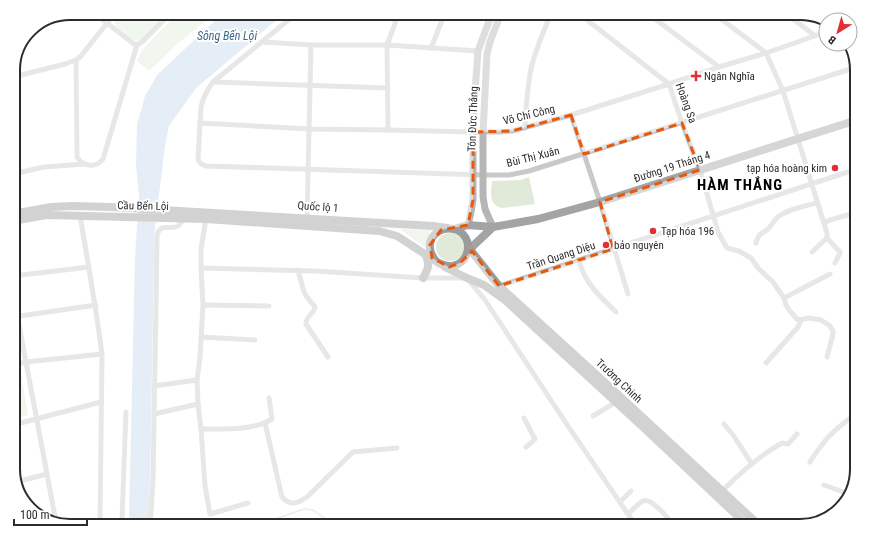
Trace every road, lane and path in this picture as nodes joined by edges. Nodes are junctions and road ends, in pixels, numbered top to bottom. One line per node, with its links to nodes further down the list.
1 (103, 20): 14 (street)
2 (109, 20): 14 (street)
3 (164, 20): 18 (street)
4 (289, 20): 17 (street)
5 (396, 20): 20 (street)
6 (442, 20): 21 (street)
7 (489, 20): 22 (main road, Tôn Đức Thắng)
8 (499, 20): 41 (main road, Tôn Đức Thắng)
9 (548, 20): 37 (street)
10 (587, 20): 29 (street, Hoàng Sa)
11 (656, 20): 25 (street)
12 (722, 20): 23 (street)
13 (794, 20): 16 (street)
14 (107, 23): 18 (street); 24 (street)
15 (818, 34): 16 (street, Võ Chí Công)
16 (814, 35): 23 (street, Võ Chí Công)
17 (263, 42): 19 (street); 28 (street)
18 (137, 45): 44 (street)
19 (311, 45): 20 (street); 30 (street)
20 (387, 45): 21 (street); 31 (street)
21 (431, 48): 22 (street)
22 (478, 51): 40 (main road, Tôn Đức Thắng)
23 (766, 53): 25 (street, Võ Chí Công); 32 (street)
24 (76, 60): 27 (street); 44 (street)
25 (719, 67): 29 (street, Võ Chí Công)
26 (850, 69): 32 (street, Bùi Thị Xuân)
27 (20, 75)
28 (213, 82): 30 (street); 35 (street)
29 (669, 84): 33 (street, Võ Chí Công); 36 (street, Hoàng Sa)
30 (310, 86): 31 (street); 38 (street)
31 (388, 88): 39 (street)
32 (782, 91): 36 (street, Bùi Thị Xuân); 42 (street)
33 (571, 114): 37 (street, Võ Chí Công); 43 (street)
34 (850, 122): 42 (main road, Đường 19 Tháng 4)
35 (200, 123): 38 (street, Võ Chí Công); 45 (street, Bùi Thị Xuân)
36 (682, 123): 43 (street, Bùi Thị Xuân); 46 (street, Hoàng Sa)
37 (525, 128): 41 (street, Võ Chí Công)
38 (309, 129): 39 (street, Võ Chí Công); 45 (street)
39 (388, 130): 40 (street, Võ Chí Công)
40 (473, 132): 41 (street, Võ Chí Công); 49 (main road, Tôn Đức Thắng)
41 (483, 132): 50 (main road, Tôn Đức Thắng)
42 (798, 139): 46 (main road, Đường 19 Tháng 4); 51 (street)
43 (584, 154): 50 (street, Bùi Thị Xuân); 52 (street)
44 (84, 164): 48 (street)
45 (308, 169): 49 (street, Bùi Thị Xuân); 59 (street)
46 (700, 170): 52 (main road, Đường 19 Tháng 4); 58 (street, Hoàng Sa)
47 (850, 171): 51 (street, Trần Quang Diệu)
48 (20, 172)
49 (473, 174): 50 (street, Bùi Thị Xuân); 63 (main road, Tôn Đức Thắng)
50 (483, 175): 64 (main road, Tôn Đức Thắng)
51 (811, 184): 53 (street); 58 (street, Trần Quang Diệu)
52 (600, 202): 64 (main road, Đường 19 Tháng 4); 68 (street)
53 (817, 203): 62 (street); 67 (street)
54 (20, 213): 55 (highway, Cầu Bến Lội)
55 (185, 214): 57 (highway, Cầu Bến Lội); 59 (highway, Quốc lộ 1); 60 (highway, Quốc lộ 1); 101 (street)
56 (850, 214): 62 (street)
57 (80, 216): 61 (highway); 75 (street)
58 (713, 216): 68 (street, Trần Quang Diệu); 84 (street, Hoàng Sa)
59 (307, 218): 65 (highway, Quốc lộ 1)
60 (206, 219): 71 (highway, Quốc lộ 1); 76 (street)
61 (20, 220)
62 (824, 222): 66 (street)
63 (468, 225): 64 (main road, Đường 19 Tháng 4); 65 (main road, Đường 19 Tháng 4)
64 (493, 227): 69 (main road)
65 (451, 229): 69 (highway); 74 (highway)
66 (827, 238): 70 (street); 73 (street)
67 (756, 242)
68 (614, 249): 72 (street, Trần Quang Diệu); 83 (street)
69 (469, 250): 74 (highway); 82 (highway, Trường Chinh)
70 (812, 252)
71 (426, 256): 74 (highway, Quốc lộ 1); 80 (highway)
72 (579, 260): 82 (street, Trần Quang Diệu); 88 (street)
73 (835, 263)
74 (440, 264): 81 (highway, Trường Chinh)
75 (89, 267): 79 (street); 85 (street)
76 (201, 268): 77 (street); 86 (street)
77 (298, 270): 80 (street); 95 (street)
78 (830, 274): 84 (street)
79 (20, 275)
80 (423, 278): 81 (street)
81 (467, 278): 104 (highway, Trường Chinh); 127 (street)
82 (498, 286): 125 (highway, Trường Chinh)
83 (628, 294)
84 (784, 298): 90 (street, Hoàng Sa)
85 (96, 305): 89 (street); 94 (street)
86 (203, 305): 87 (street); 92 (street)
87 (269, 306)
88 (616, 312)
89 (20, 315)
90 (801, 320): 96 (street); 99 (street)
91 (20, 337): 97 (street)
92 (201, 337): 93 (street); 100 (street)
93 (255, 340)
94 (102, 354): 97 (street); 103 (street)
95 (328, 356)
96 (827, 357)
97 (26, 362): 98 (street); 109 (street)
98 (20, 363)
99 (766, 363)
100 (197, 380): 101 (street); 105 (street)
101 (154, 386): 107 (street)
102 (269, 398): 113 (street)
103 (101, 402): 109 (street); 131 (street)
104 (616, 402): 108 (street); 136 (highway, Trường Chinh)
105 (198, 404): 107 (street); 115 (street)
106 (126, 412): 132 (street)
107 (154, 414): 133 (street)
108 (593, 416)
109 (36, 418): 112 (street); 121 (street)
110 (524, 418): 117 (street)
111 (850, 418): 119 (street)
112 (20, 423)
113 (265, 423): 115 (street); 118 (street)
114 (724, 424): 120 (street)
115 (201, 429): 128 (street)
116 (796, 434): 120 (street)
117 (526, 447)
118 (397, 448)
119 (810, 462)
120 (752, 464): 125 (street)
121 (47, 474): 122 (street); 130 (street)
122 (22, 481)
123 (824, 485): 126 (street)
124 (631, 491): 127 (street)
125 (722, 491): 137 (highway, Trường Chinh)
126 (844, 492)
127 (620, 502): 129 (street)
128 (248, 503)
129 (628, 514): 134 (street); 135 (street)
130 (55, 516)
131 (100, 519)
132 (122, 519)
133 (150, 519)
134 (631, 519)
135 (668, 519)
136 (741, 519)
137 (752, 519)

